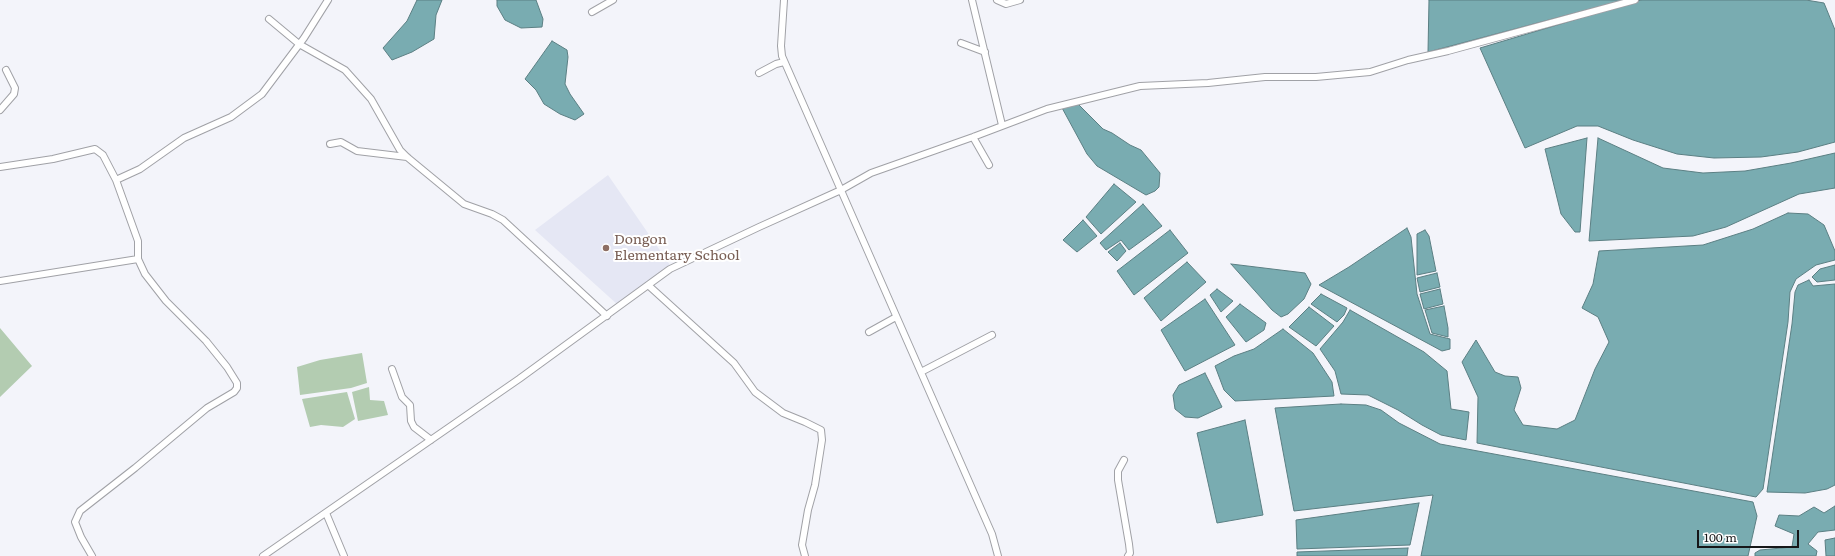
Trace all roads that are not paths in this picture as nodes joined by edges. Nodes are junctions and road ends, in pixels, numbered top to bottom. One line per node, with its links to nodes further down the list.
1 (328, 0): 11 (street)
2 (613, 0): 8 (street)
3 (784, 0): 13 (street)
4 (972, 0): 12 (street)
5 (996, 0): 6 (street)
6 (1020, 0)
7 (1635, 0): 17 (street)
8 (592, 12)
9 (268, 19): 11 (street)
10 (961, 43): 12 (street)
11 (299, 44): 20 (street); 23 (street)
12 (985, 52): 17 (street)
13 (784, 62): 15 (street); 24 (street)
14 (6, 70): 16 (street)
15 (759, 73)
16 (0, 110)
17 (1002, 125): 18 (street)
18 (973, 138): 21 (street); 24 (street)
19 (330, 144): 20 (street)
20 (407, 157): 28 (street)
21 (989, 165)
22 (0, 167): 23 (street)
23 (116, 180): 25 (street)
24 (841, 190): 27 (street); 29 (street)
25 (138, 259): 26 (street); 37 (street)
26 (0, 281)
27 (648, 285): 28 (street); 40 (street)
28 (607, 316): 34 (street)
29 (896, 317): 30 (street); 33 (street)
30 (869, 332)
31 (992, 335): 33 (street)
32 (392, 369): 34 (street)
33 (921, 372): 41 (street)
34 (431, 440): 36 (street)
35 (1124, 460): 42 (street)
36 (326, 512): 38 (street); 39 (street)
37 (92, 556)
38 (263, 556)
39 (344, 556)
40 (805, 556)
41 (998, 556)
42 (1128, 556)

